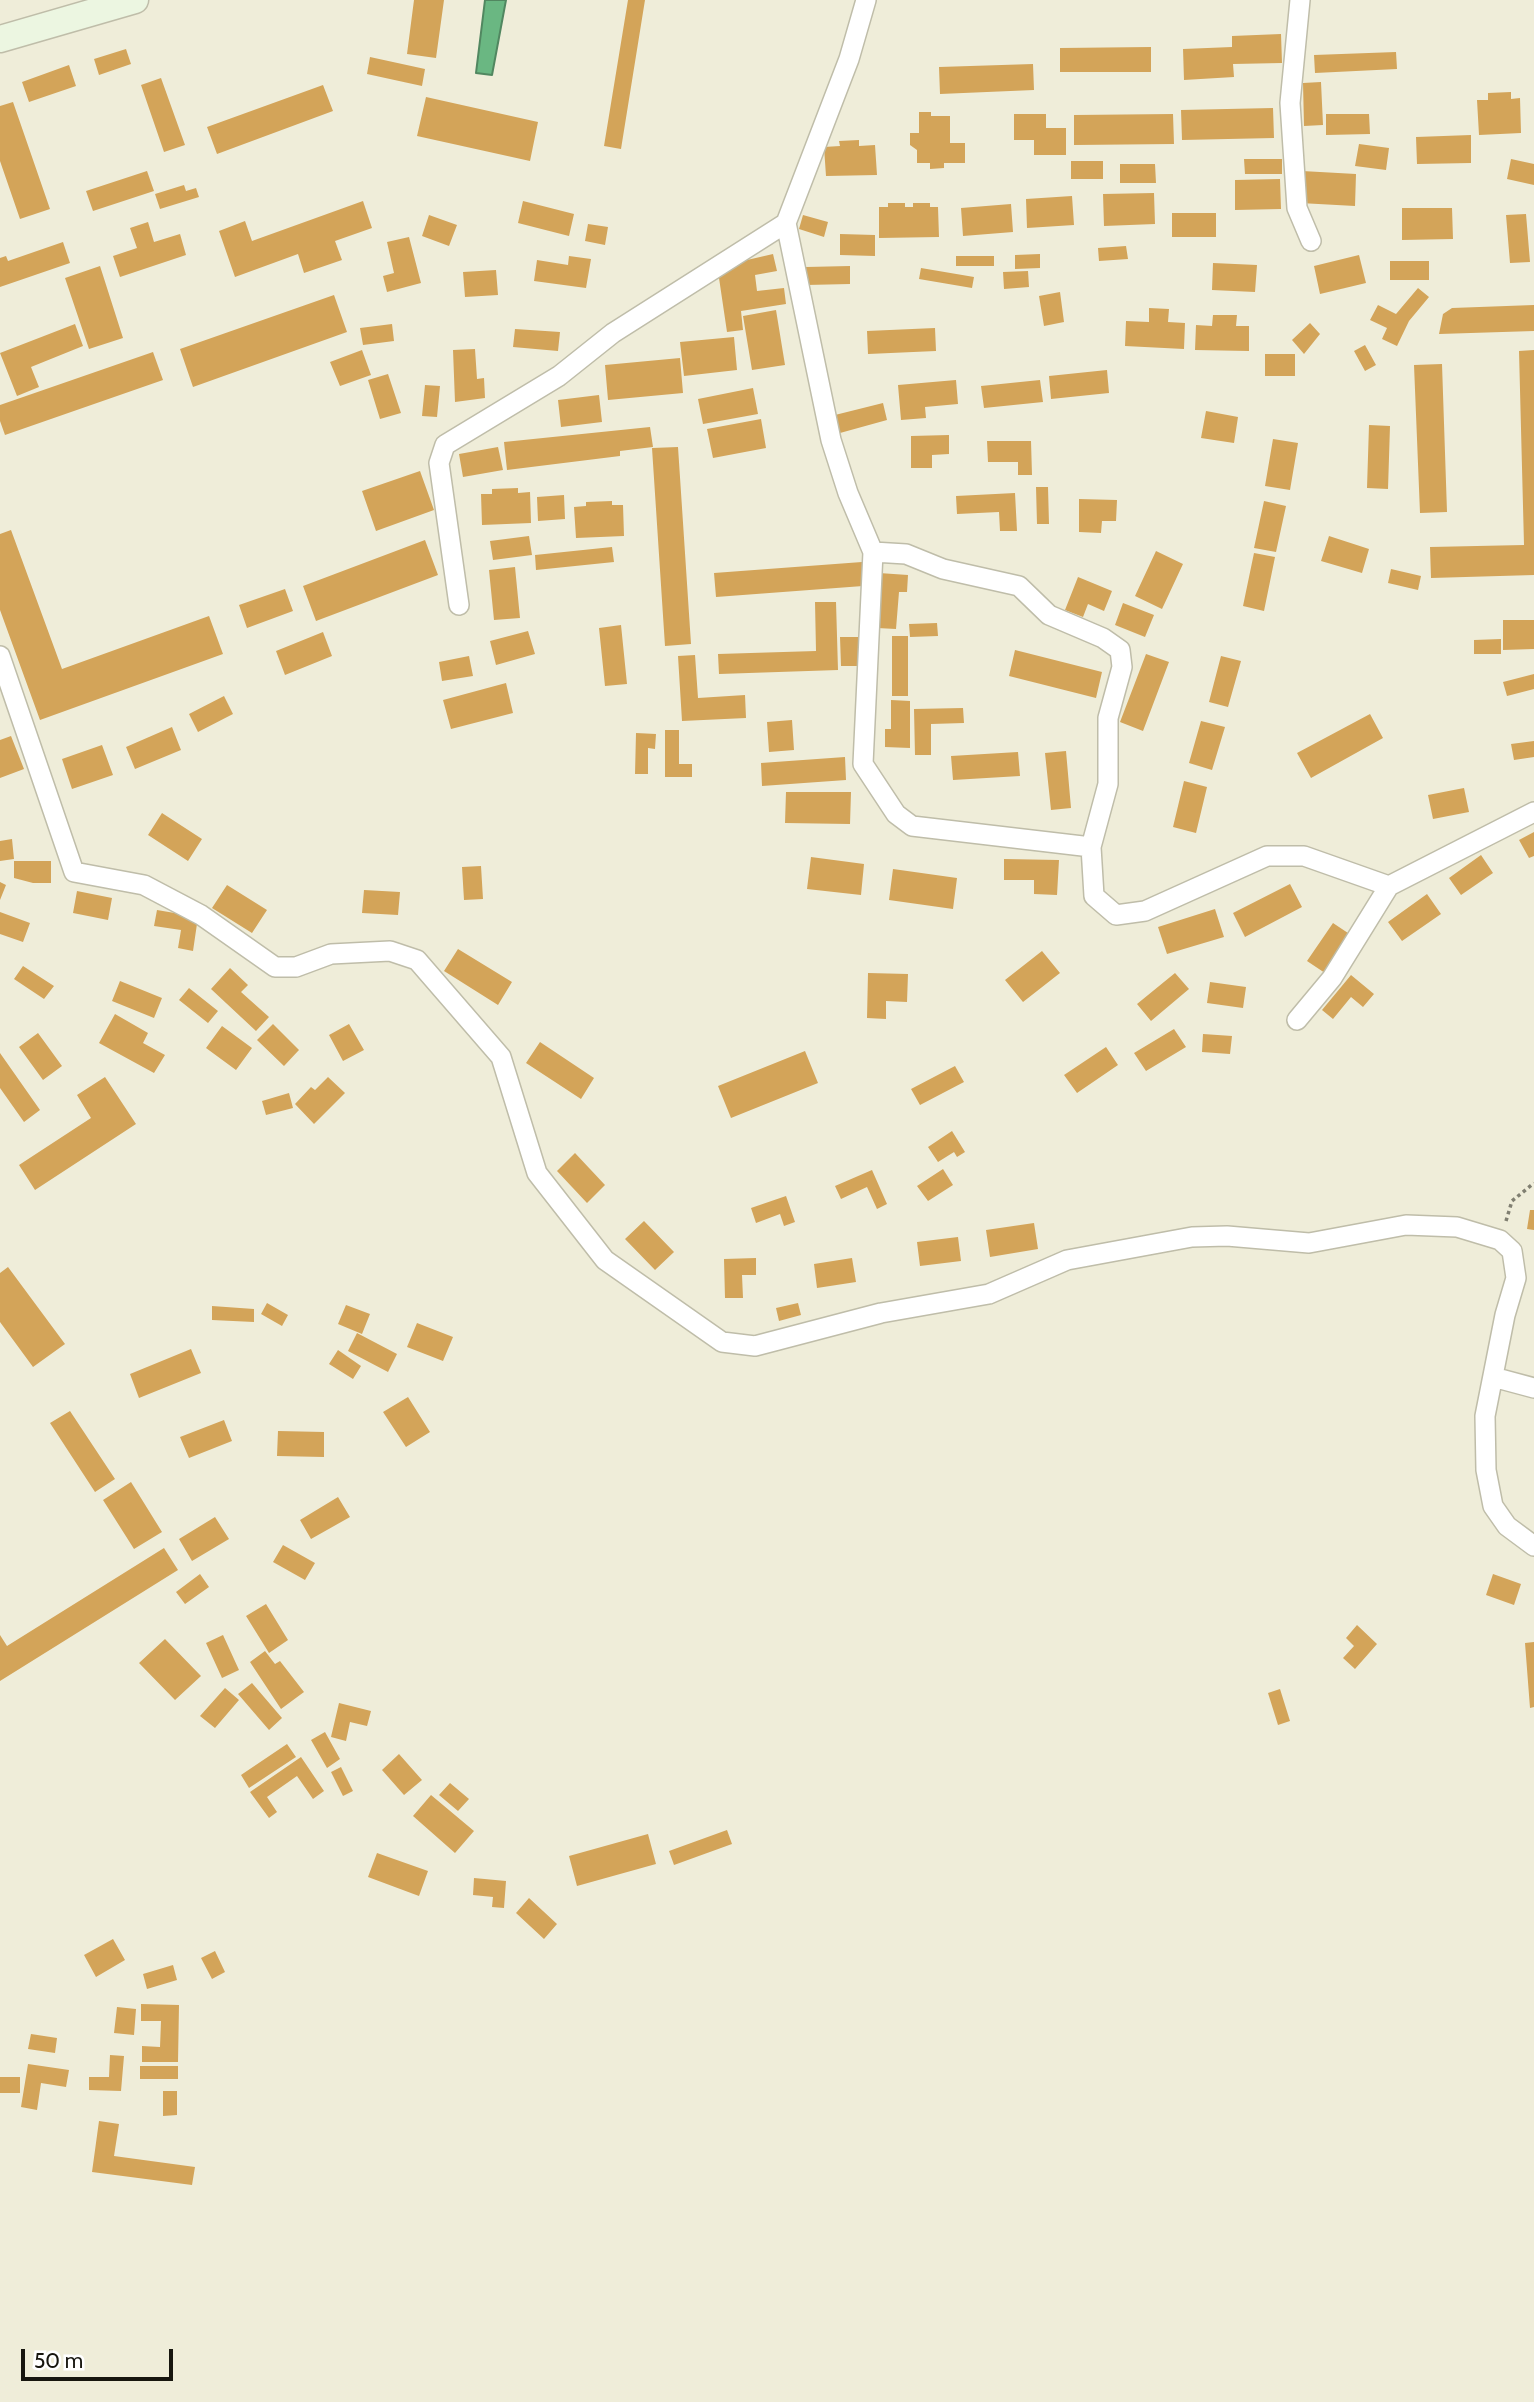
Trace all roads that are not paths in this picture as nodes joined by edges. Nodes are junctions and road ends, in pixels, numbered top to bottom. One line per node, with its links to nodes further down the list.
1 (135, 0): 4 (main road)
2 (866, 0): 5 (street)
3 (1300, 0): 6 (street)
4 (0, 39)
5 (786, 223): 7 (street); 8 (street)
6 (1311, 241)
7 (873, 552): 11 (street); 11 (street)
8 (459, 606)
9 (0, 656): 14 (street)
10 (1534, 811): 12 (street)
11 (1091, 847): 12 (street)
12 (1389, 886): 13 (street)
13 (1297, 1020)
14 (1493, 1377): 15 (street); 16 (street)
15 (1534, 1388)
16 (1534, 1546)

